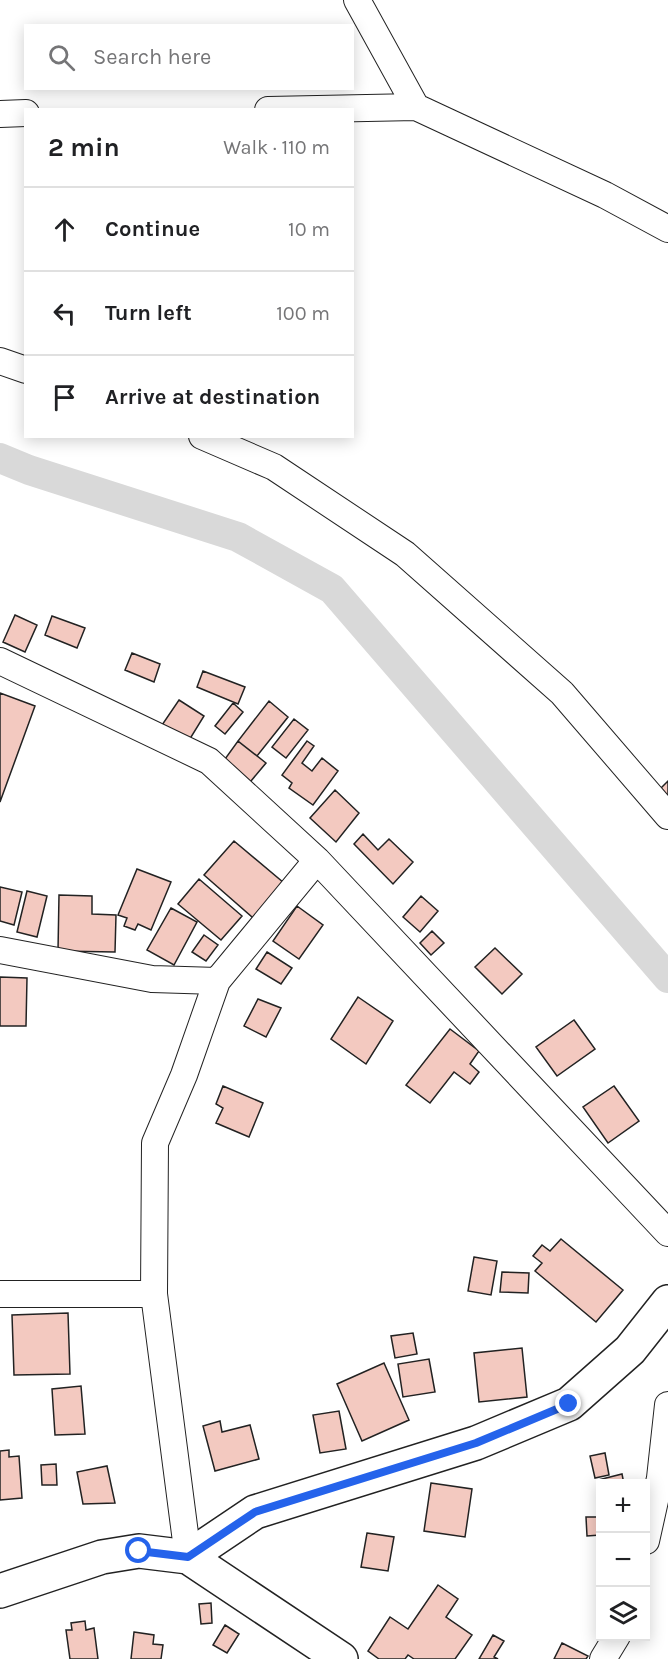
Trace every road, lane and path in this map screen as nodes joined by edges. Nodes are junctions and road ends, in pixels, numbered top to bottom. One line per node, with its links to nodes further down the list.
1 (357, 0): 2 (street)
2 (416, 107): 3 (street); 6 (street)
3 (354, 108)
4 (24, 113): 5 (street)
5 (0, 114)
6 (668, 229)
7 (0, 361): 8 (street)
8 (24, 369)
9 (207, 438): 11 (street)
10 (0, 661): 12 (street)
11 (668, 816)
12 (317, 860): 14 (street); 15 (street)
13 (0, 950): 14 (street)
14 (217, 981): 17 (street)
15 (668, 1233)
16 (0, 1294): 17 (street)
17 (154, 1294): 21 (street)
18 (668, 1302): 21 (street)
19 (668, 1405): 20 (street)
20 (647, 1533)
21 (188, 1557): 22 (street); 24 (street)
22 (0, 1591)
23 (613, 1641): 25 (street)
24 (342, 1659)
25 (603, 1659)

